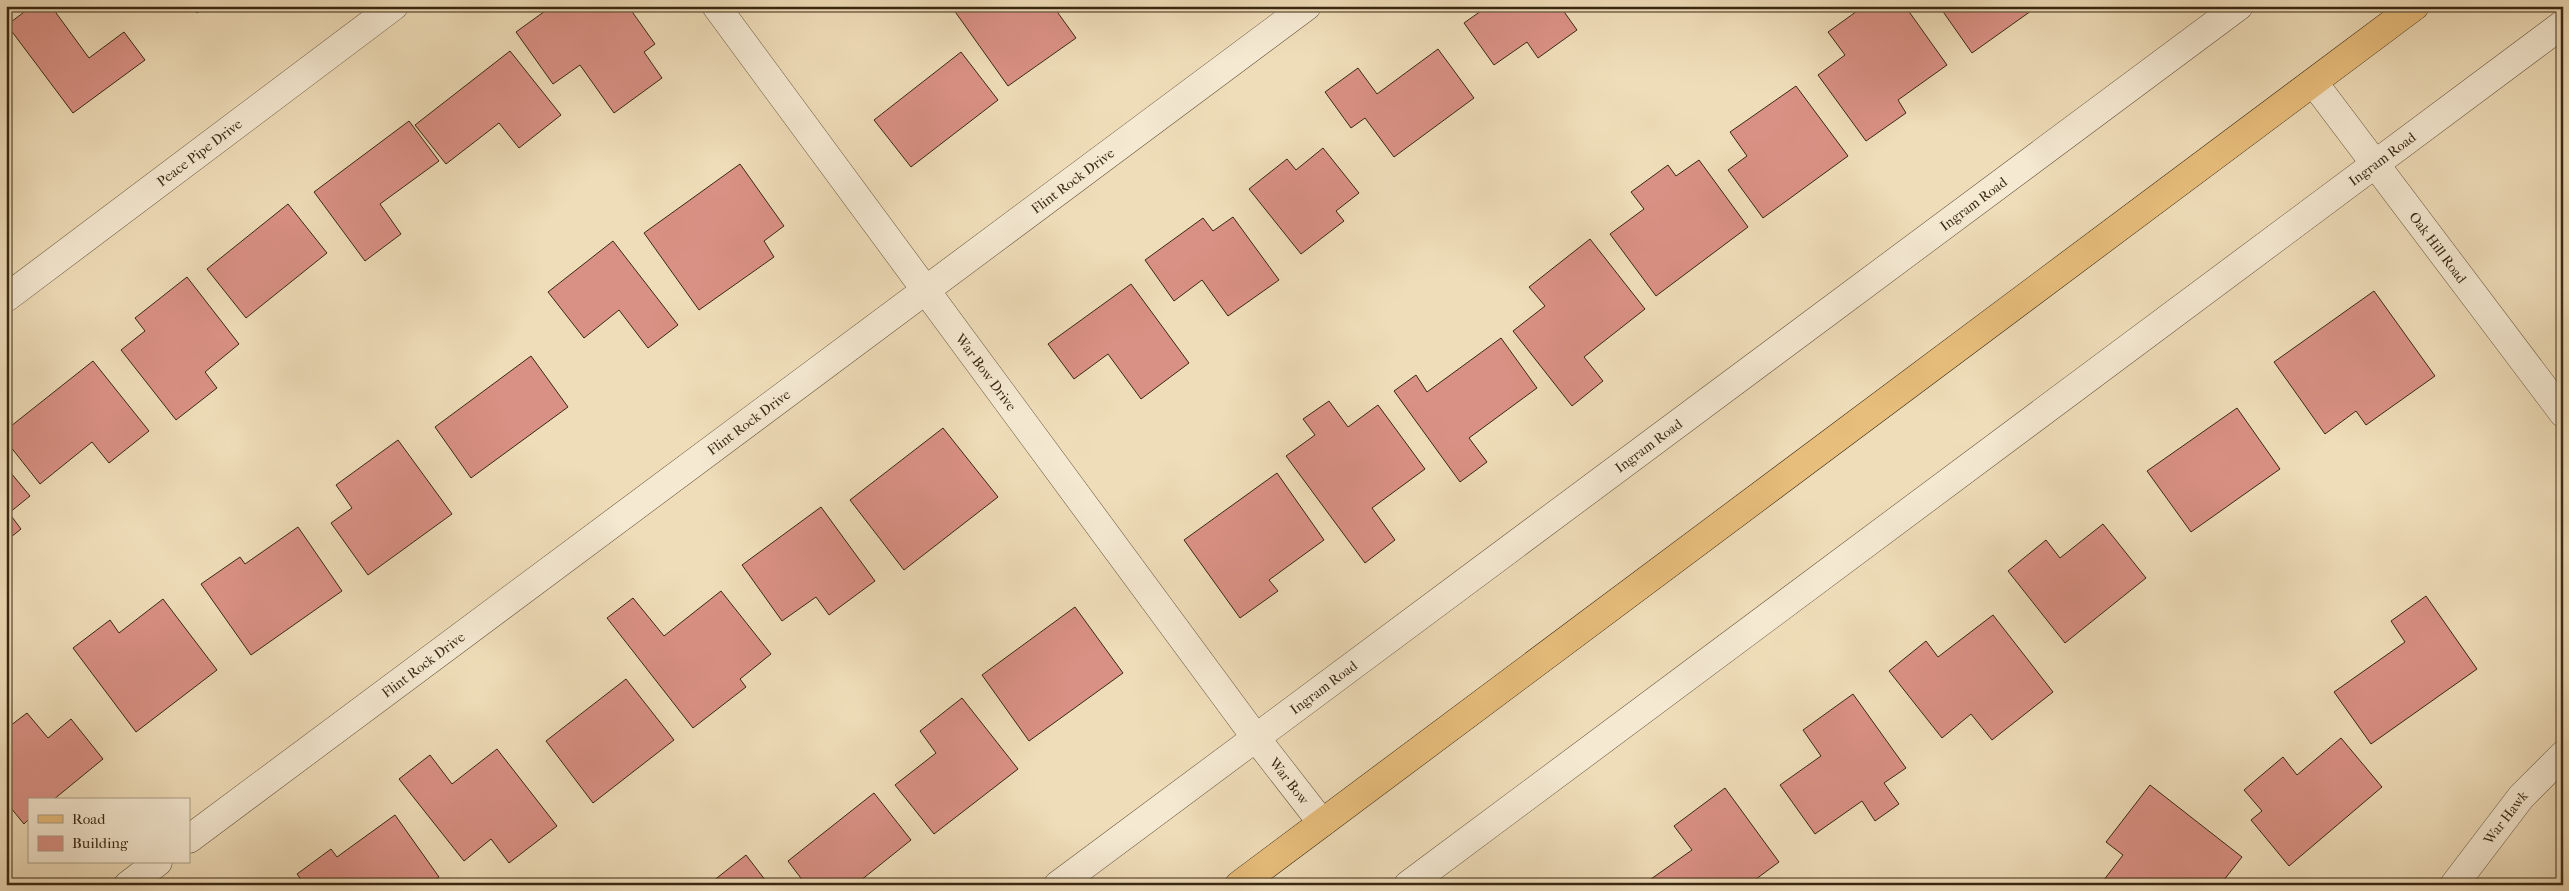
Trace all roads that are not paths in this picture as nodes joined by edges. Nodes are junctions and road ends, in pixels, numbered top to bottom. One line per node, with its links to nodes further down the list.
1 (394, 6): 10 (street, Peace Pipe Drive)
2 (716, 6): 9 (street, War Bow Drive)
3 (1307, 6): 9 (street, Flint Rock Drive)
4 (2238, 6): 12 (street, Ingram Road)
5 (2415, 6): 7 (main road)
6 (2563, 24): 8 (street, Ingram Road)
7 (2314, 83): 8 (street, Oak Hill Road); 14 (main road)
8 (2376, 164): 11 (street, Oak Hill Road); 20 (street, Ingram Road)
9 (926, 289): 12 (street, War Bow Drive); 15 (street, Flint Rock Drive)
10 (6, 298)
11 (2563, 413)
12 (1256, 738): 14 (street, War Bow); 18 (street, Ingram Road)
13 (2563, 755): 21 (street, War Hawk)
14 (1322, 823): 19 (main road)
15 (190, 839)
16 (155, 864): 17 (street)
17 (128, 885)
18 (1058, 885)
19 (1239, 885)
20 (1408, 885)
21 (2454, 885)

